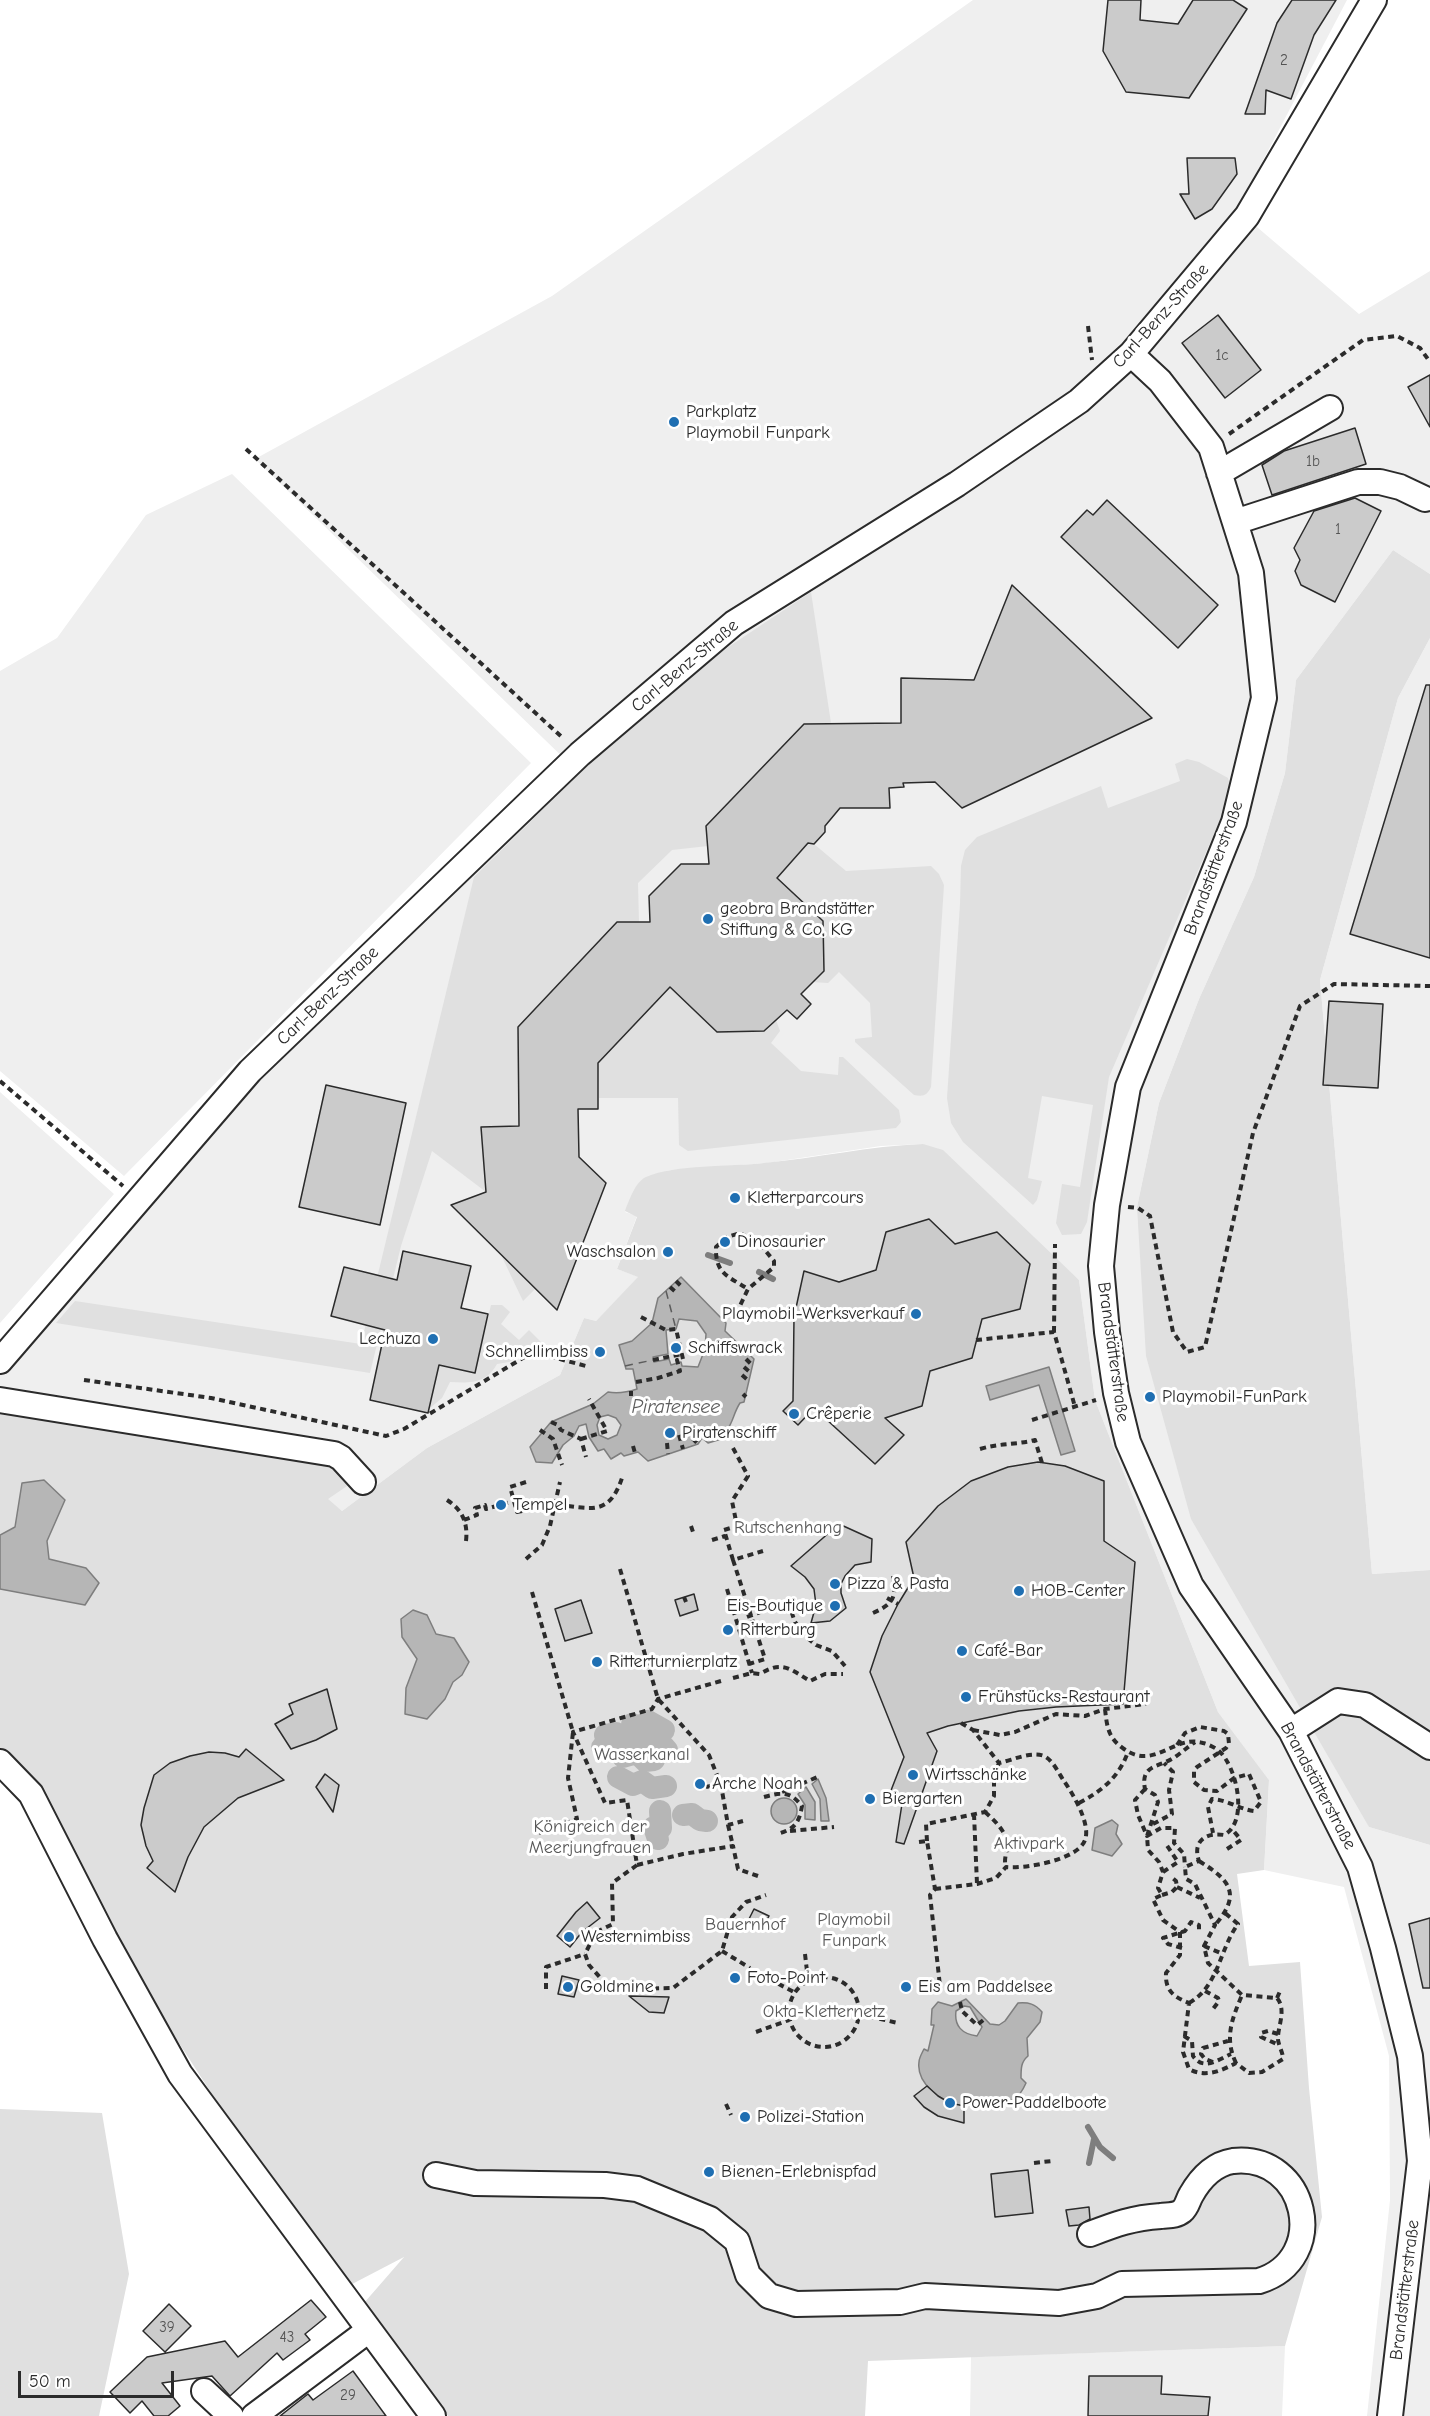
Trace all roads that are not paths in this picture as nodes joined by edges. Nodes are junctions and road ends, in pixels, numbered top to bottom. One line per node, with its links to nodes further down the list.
1 (1374, 0): 2 (street, Carl-Benz-Straße)
2 (1131, 354): 4 (street, Brandstätterstraße); 7 (street, Carl-Benz-Straße)
3 (1330, 408): 4 (street)
4 (1220, 473): 6 (street, Brandstätterstraße)
5 (1425, 499): 6 (street)
6 (1235, 522): 10 (street, Brandstätterstraße)
7 (0, 1361)
8 (0, 1400): 9 (street)
9 (363, 1482)
10 (1291, 1731): 11 (street); 20 (street, Brandstätterstraße)
11 (1430, 1748)
12 (0, 1762): 15 (street)
13 (436, 2175): 14 (street)
14 (1090, 2234)
15 (369, 2330): 18 (street); 19 (street)
16 (204, 2391): 17 (street)
17 (231, 2416)
18 (254, 2416)
19 (434, 2416)
20 (1390, 2416)

